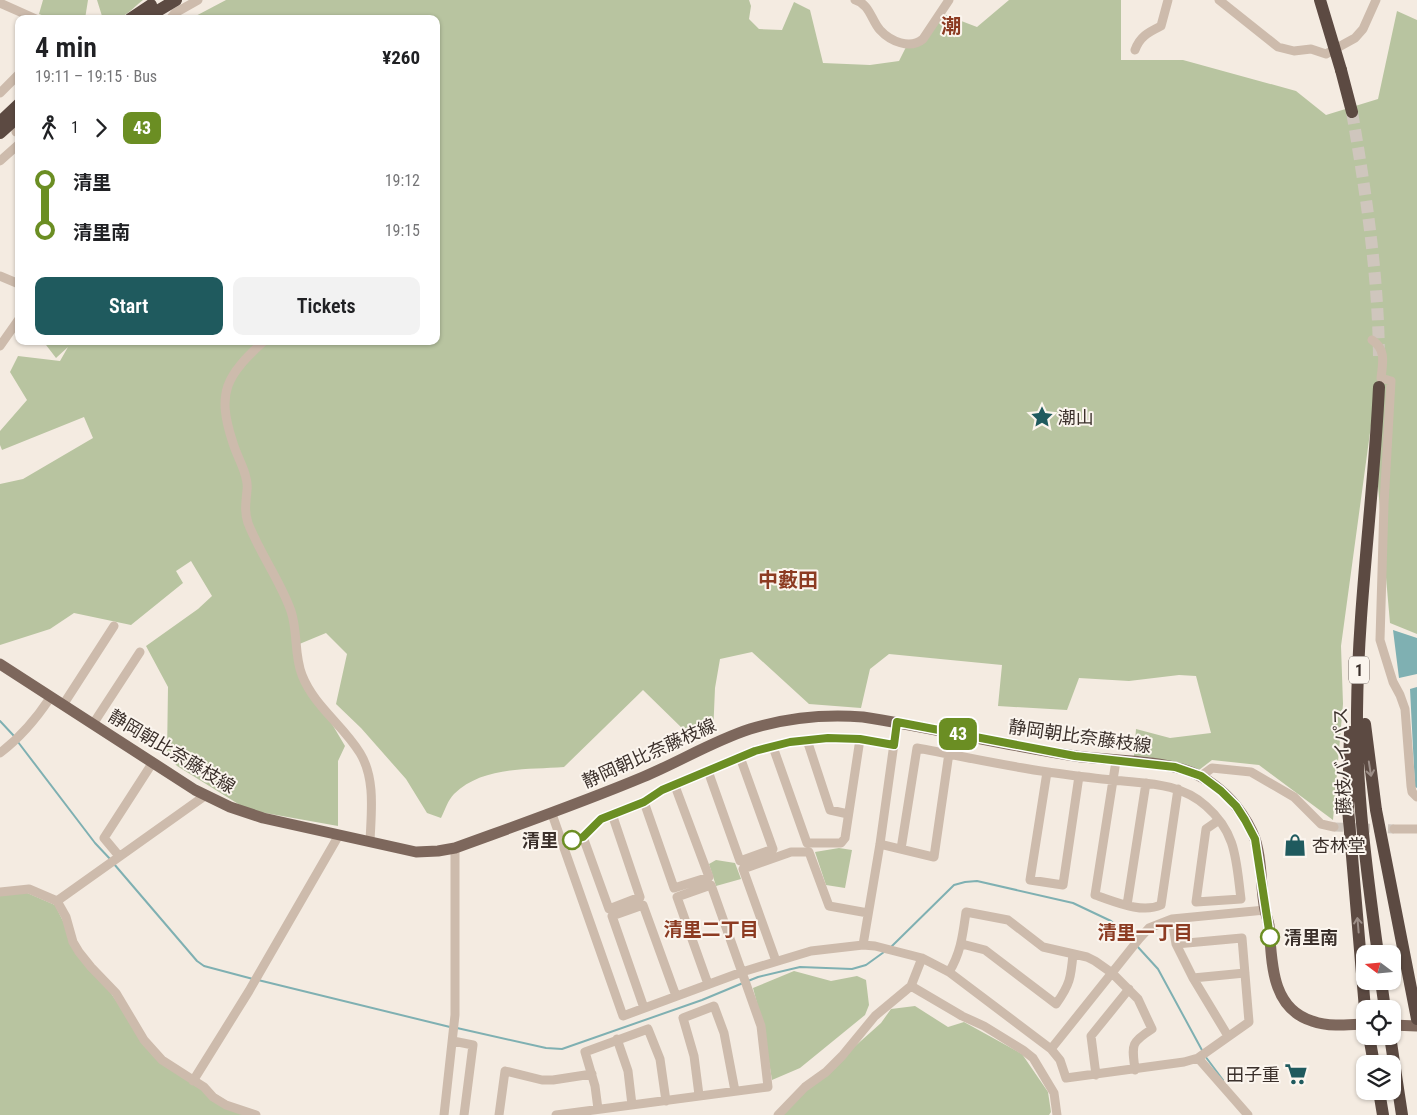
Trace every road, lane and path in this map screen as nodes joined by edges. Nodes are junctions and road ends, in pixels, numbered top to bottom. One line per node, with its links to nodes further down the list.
1 (160, 0): 12 (highway)
2 (176, 0): 13 (highway)
3 (198, 0): 14 (street)
4 (855, 0): 5 (street)
5 (949, 0)
6 (1168, 0): 15 (street)
7 (1219, 0): 9 (street)
8 (1320, 0): 19 (highway, bridge)
9 (1376, 0)
10 (0, 3): 11 (street)
11 (27, 15)
12 (140, 15)
13 (143, 15)
14 (174, 15)
15 (1135, 50)
16 (15, 78): 17 (street)
17 (0, 93)
18 (15, 108): 21 (highway)
19 (1352, 112)
20 (15, 120): 22 (highway)
21 (0, 122)
22 (0, 133)
23 (15, 148): 24 (street)
24 (0, 161)
25 (0, 276): 26 (street)
26 (15, 282)
27 (15, 324): 30 (street)
28 (1372, 340): 59 (street)
29 (260, 345): 70 (street)
30 (0, 346)
31 (1379, 387): 32 (highway, 藤枝バイパス / 1)
32 (1364, 589): 34 (highway, 藤枝バイパス / 1); 98 (highway, 1, one-way to 32)
33 (114, 626): 38 (street)
34 (1360, 651): 85 (highway, 藤枝バイパス / 1); 100 (highway, 1, one-way to 100)
35 (140, 652): 40 (street)
36 (0, 664): 37 (main road, 静岡朝比奈藤枝線)
37 (50, 698): 38 (main road, 静岡朝比奈藤枝線); 45 (street)
38 (62, 705): 40 (main road, 静岡朝比奈藤枝線)
39 (897, 722): 43 (street); 48 (main road, 静岡朝比奈藤枝線); 61 (main road, 静岡朝比奈藤枝線)
40 (93, 724): 49 (main road, 静岡朝比奈藤枝線)
41 (860, 739): 42 (street); 43 (street); 63 (street)
42 (807, 740): 44 (street); 63 (street)
43 (894, 745): 72 (street)
44 (773, 746): 47 (street); 63 (street)
45 (0, 753)
46 (948, 753): 51 (street); 74 (street); 74 (street)
47 (740, 757): 50 (street); 50 (street)
48 (1116, 760): 53 (main road, 静岡朝比奈藤枝線); 54 (street)
49 (152, 762): 58 (main road, 静岡朝比奈藤枝線); 75 (street)
50 (708, 771): 56 (street)
51 (1047, 772): 52 (street); 52 (street)
52 (1079, 776): 54 (street)
53 (1201, 776): 65 (street); 79 (main road, 静岡朝比奈藤枝線)
54 (1113, 780): 55 (street); 78 (street)
55 (1146, 783): 57 (street); 78 (street)
56 (675, 786): 60 (street); 60 (street)
57 (1178, 790): 64 (street); 78 (street)
58 (206, 795): 68 (main road, 静岡朝比奈藤枝線); 75 (street)
59 (1417, 797)
60 (644, 802): 62 (street)
61 (552, 814): 71 (street); 73 (main road, 静岡朝比奈藤枝線)
62 (612, 814): 69 (street); 69 (street)
63 (848, 814)
64 (1219, 820): 64 (street)
65 (1334, 827)
66 (1394, 829): 67 (street)
67 (1417, 829)
68 (339, 836): 70 (main road, 静岡朝比奈藤枝線); 116 (street)
69 (583, 837): 71 (street)
70 (370, 842): 73 (main road, 静岡朝比奈藤枝線)
71 (562, 843): 99 (street)
72 (880, 844): 74 (street); 80 (street)
73 (455, 848): 108 (street)
74 (901, 849)
75 (117, 858): 77 (street)
76 (0, 892): 77 (street)
77 (56, 901): 116 (street)
78 (1127, 905)
79 (1265, 910): 81 (street); 101 (main road, 静岡朝比奈藤枝線); 105 (main road, 静岡朝比奈藤枝線)
80 (868, 913): 84 (street); 88 (street)
81 (1172, 919): 83 (street); 91 (street)
82 (962, 944): 86 (street); 86 (street); 90 (street)
83 (1176, 944): 92 (street); 93 (street)
84 (863, 945): 87 (street); 88 (street)
85 (1377, 945)
86 (1073, 954): 91 (street)
87 (922, 958): 90 (street); 95 (street)
88 (776, 960): 89 (street)
89 (742, 972): 94 (street); 94 (street); 117 (street)
90 (949, 972): 111 (street)
91 (1112, 973): 96 (street); 111 (street)
92 (1245, 973): 93 (street); 107 (street)
93 (1193, 978): 107 (street)
94 (708, 984): 97 (street)
95 (911, 986): 128 (street); 129 (street)
96 (1129, 989): 113 (street); 115 (street)
97 (676, 996): 99 (street); 99 (street)
98 (1364, 1000)
99 (644, 1008)
100 (1417, 1019)
101 (1356, 1024)
102 (1401, 1025): 103 (main road)
103 (1417, 1026)
104 (1417, 1032): 106 (main road)
105 (1356, 1033)
106 (1401, 1035)
107 (1228, 1036): 112 (street)
108 (454, 1037): 124 (street); 125 (street)
109 (618, 1039): 114 (street); 119 (street); 121 (street)
110 (1392, 1045): 132 (highway)
111 (1051, 1049): 115 (street)
112 (1198, 1058): 113 (street); 130 (street)
113 (1135, 1070): 115 (street)
114 (592, 1074): 122 (street); 126 (street)
115 (1096, 1075)
116 (193, 1081): 123 (street)
117 (735, 1091): 118 (street); 118 (street)
118 (699, 1095): 119 (street)
119 (666, 1100): 121 (street)
120 (1380, 1100): 131 (highway)
121 (632, 1105): 122 (street)
122 (598, 1109): 127 (street)
123 (256, 1115)
124 (444, 1115)
125 (464, 1115)
126 (500, 1115)
127 (556, 1115)
128 (778, 1115)
129 (1057, 1115)
130 (1248, 1115)
131 (1382, 1115)
132 (1402, 1115)

